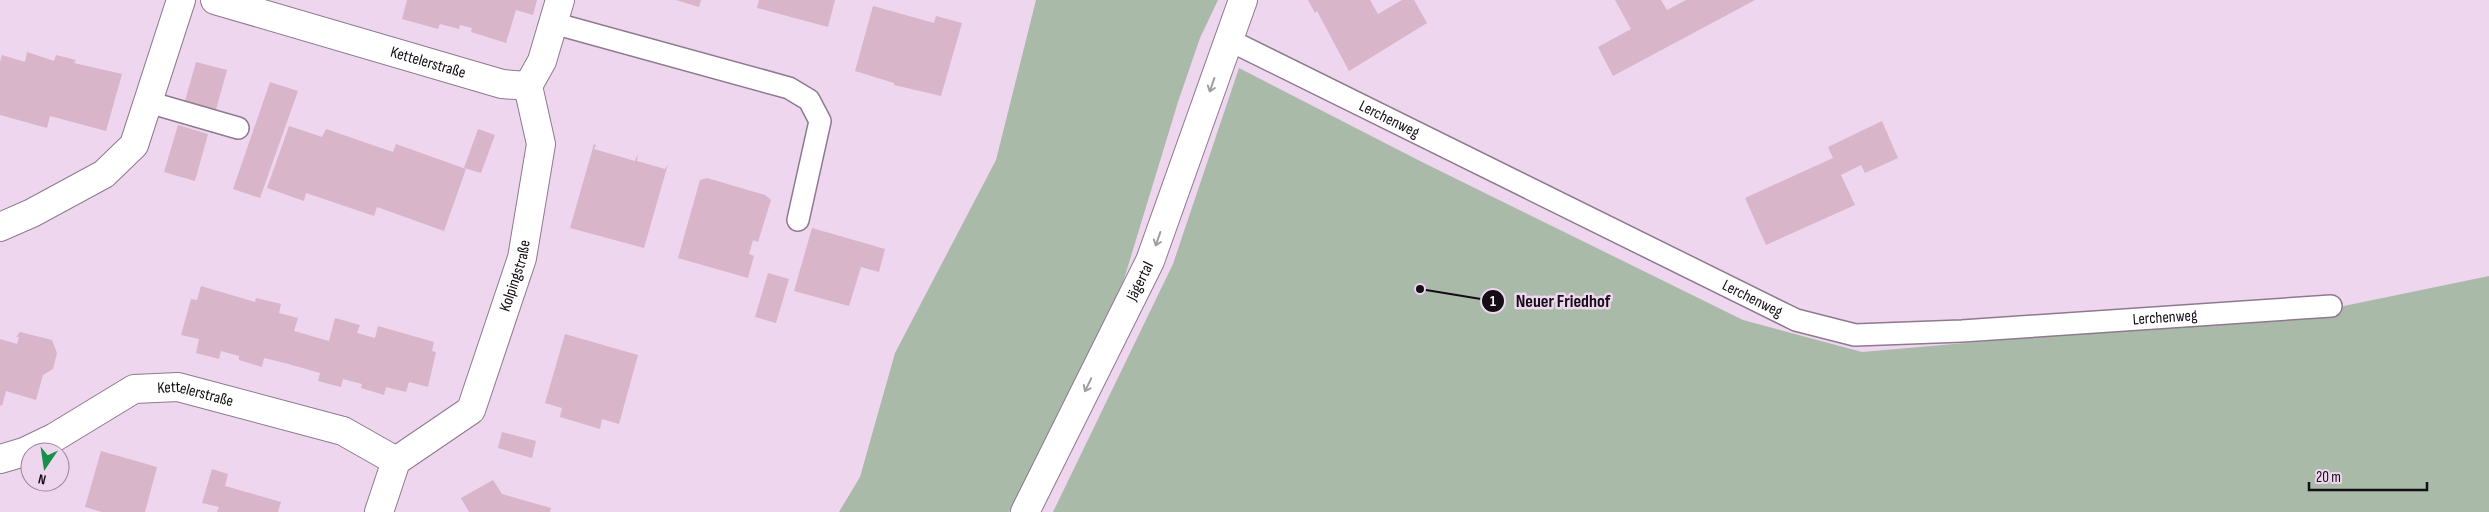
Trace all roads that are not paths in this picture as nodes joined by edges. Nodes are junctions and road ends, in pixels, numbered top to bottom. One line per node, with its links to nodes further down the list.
1 (181, 0): 7 (street)
2 (215, 0): 6 (street, Kettelerstraße)
3 (1243, 0): 5 (street, Jägertal)
4 (557, 11): 6 (street); 9 (lane)
5 (1227, 39): 11 (lane, Lerchenweg); 15 (street, Jägertal, one-way to 15)
6 (528, 86): 13 (street, Kolpingstraße)
7 (148, 102): 8 (lane); 10 (street)
8 (238, 128)
9 (798, 220)
10 (0, 227)
11 (2331, 306)
12 (0, 459): 13 (street, Kettelerstraße)
13 (396, 460): 14 (street)
14 (379, 512)
15 (1025, 512)

